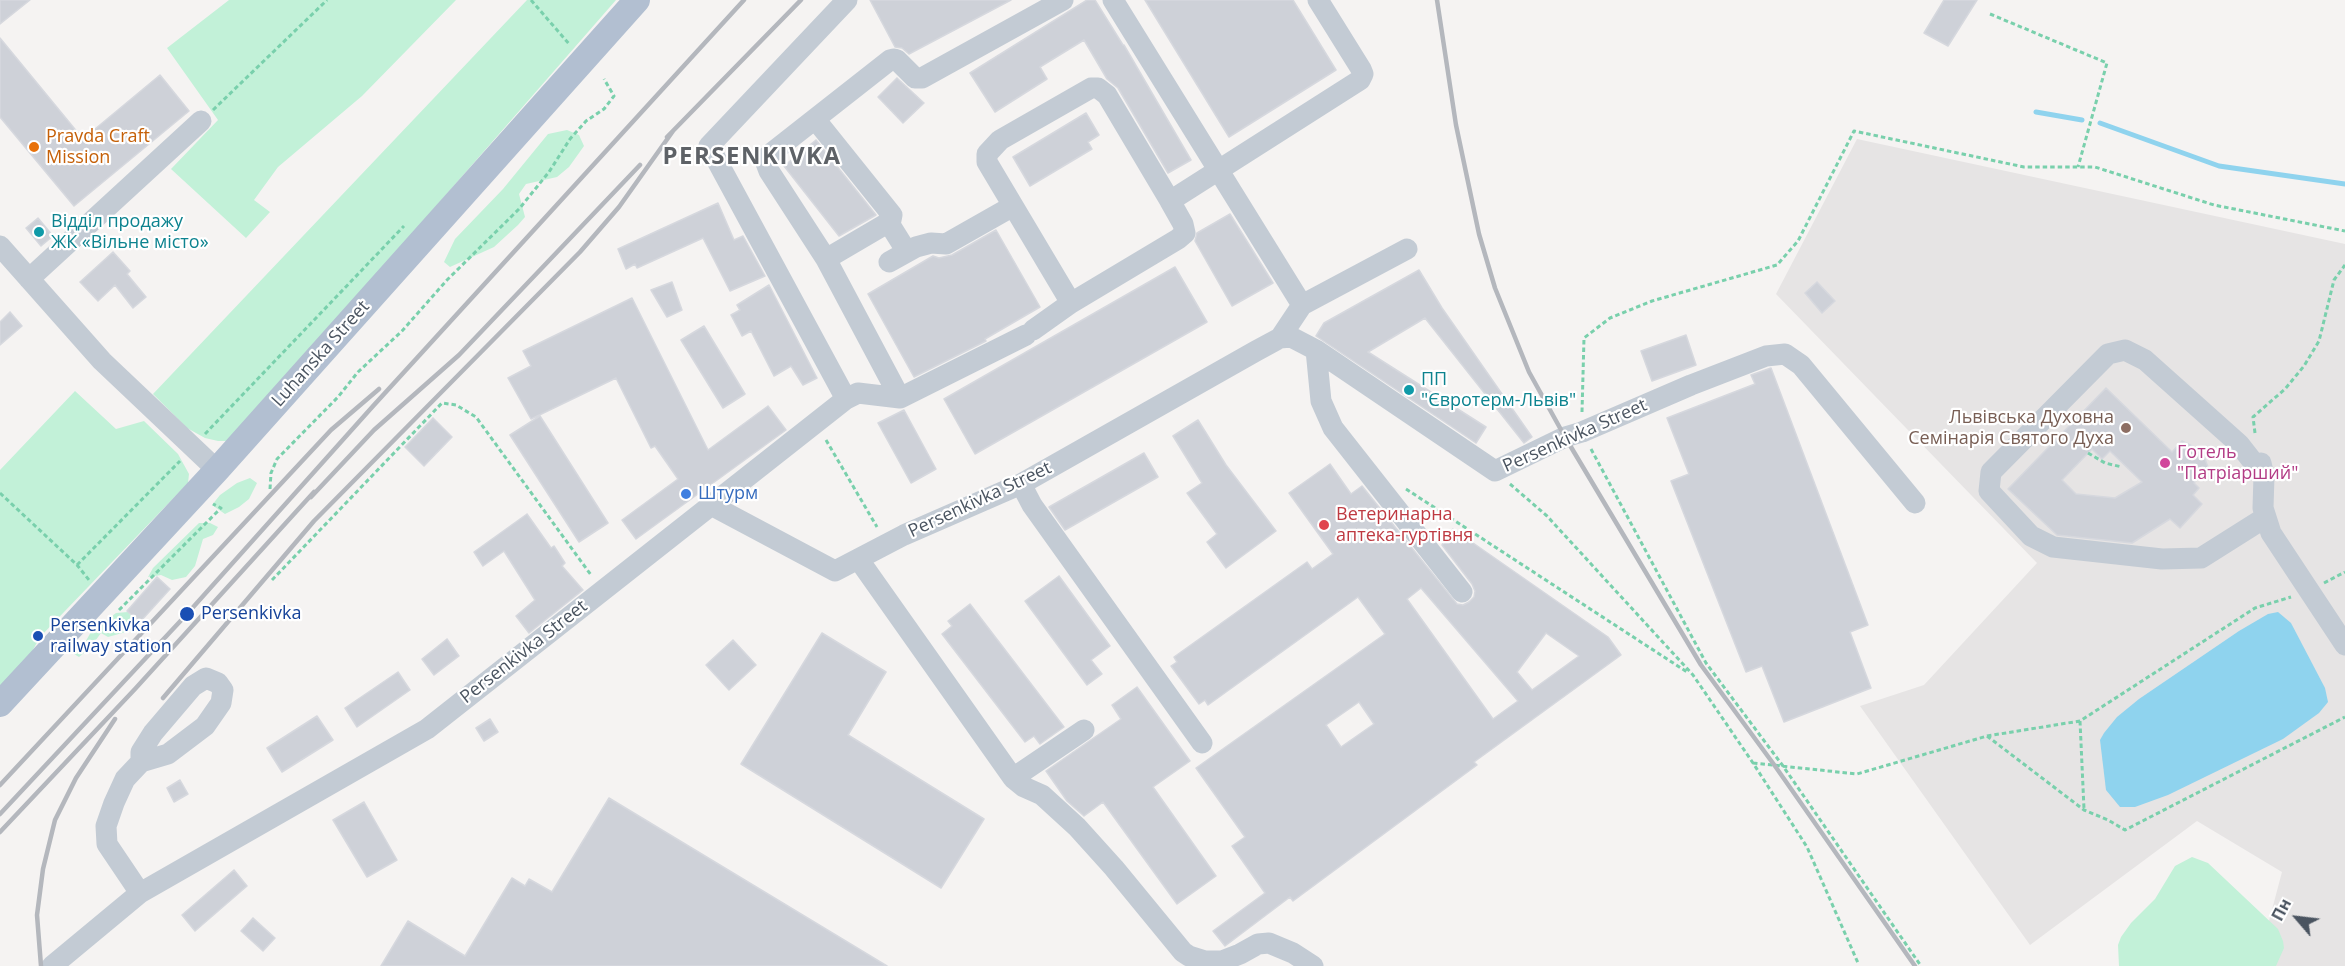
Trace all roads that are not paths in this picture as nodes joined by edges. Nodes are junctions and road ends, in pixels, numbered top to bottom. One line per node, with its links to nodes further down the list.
1 (636, 0): 23 (main road, Luhanska Street)
2 (847, 0): 21 (street)
3 (1063, 0): 6 (street)
4 (1113, 0): 8 (street)
5 (1318, 0): 8 (street)
6 (815, 118): 11 (street); 14 (street)
7 (201, 121): 15 (street)
8 (1218, 171): 9 (street); 17 (street)
9 (1170, 201): 10 (street); 16 (street)
10 (1013, 206): 11 (street); 16 (street)
11 (890, 225): 14 (street)
12 (1, 249): 15 (street)
13 (1407, 249): 17 (street)
14 (826, 259): 20 (street)
15 (29, 279): 23 (street)
16 (1071, 303): 20 (street)
17 (1302, 304): 18 (street)
18 (1280, 338): 19 (street, Persenkivka Street); 25 (street, Persenkivka Street)
19 (1316, 350): 26 (street, Persenkivka Street); 30 (street)
20 (900, 398): 21 (street)
21 (846, 399): 27 (street)
22 (2257, 445): 24 (street)
23 (217, 470): 32 (main road, Luhanska Street)
24 (2264, 476): 28 (street); 28 (street)
25 (1021, 484): 29 (street, Persenkivka Street); 34 (street)
26 (1915, 503)
27 (711, 505): 29 (street, Persenkivka Street); 37 (street, Persenkivka Street)
28 (2266, 517): 31 (street)
29 (859, 560): 36 (street)
30 (1462, 592)
31 (2345, 645)
32 (0, 704)
33 (1084, 730): 36 (street)
34 (1202, 742)
35 (141, 762): 37 (street)
36 (1013, 778): 39 (street)
37 (140, 893): 38 (street, Persenkivka Street)
38 (52, 966)
39 (1313, 966)

